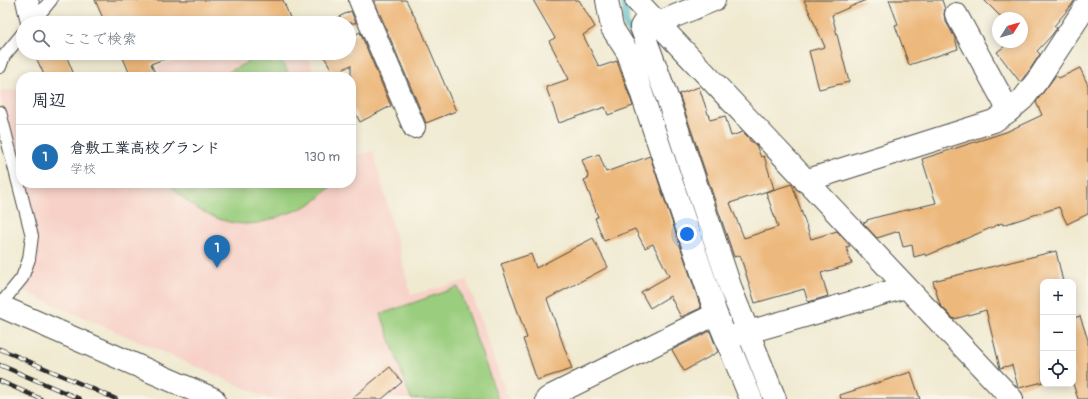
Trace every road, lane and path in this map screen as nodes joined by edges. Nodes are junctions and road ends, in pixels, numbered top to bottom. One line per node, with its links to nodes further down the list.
1 (27, 0): 9 (street)
2 (51, 0): 10 (lane)
3 (360, 0): 15 (street)
4 (607, 0): 21 (street)
5 (714, 0): 7 (street)
6 (1088, 3): 13 (street)
7 (644, 8): 17 (street); 22 (street)
8 (956, 14): 13 (street)
9 (28, 16)
10 (37, 16)
11 (16, 42): 12 (lane)
12 (0, 67)
13 (1009, 111): 17 (street)
14 (0, 112): 16 (lane)
15 (414, 127)
16 (16, 174)
17 (805, 181): 19 (street)
18 (20, 188): 20 (lane)
19 (906, 287): 22 (street); 27 (street)
20 (0, 306): 23 (street)
21 (716, 314): 22 (street); 24 (street)
22 (736, 335): 25 (street); 26 (street)
23 (214, 399)
24 (547, 399)
25 (751, 399)
26 (775, 399)
27 (1012, 399)

